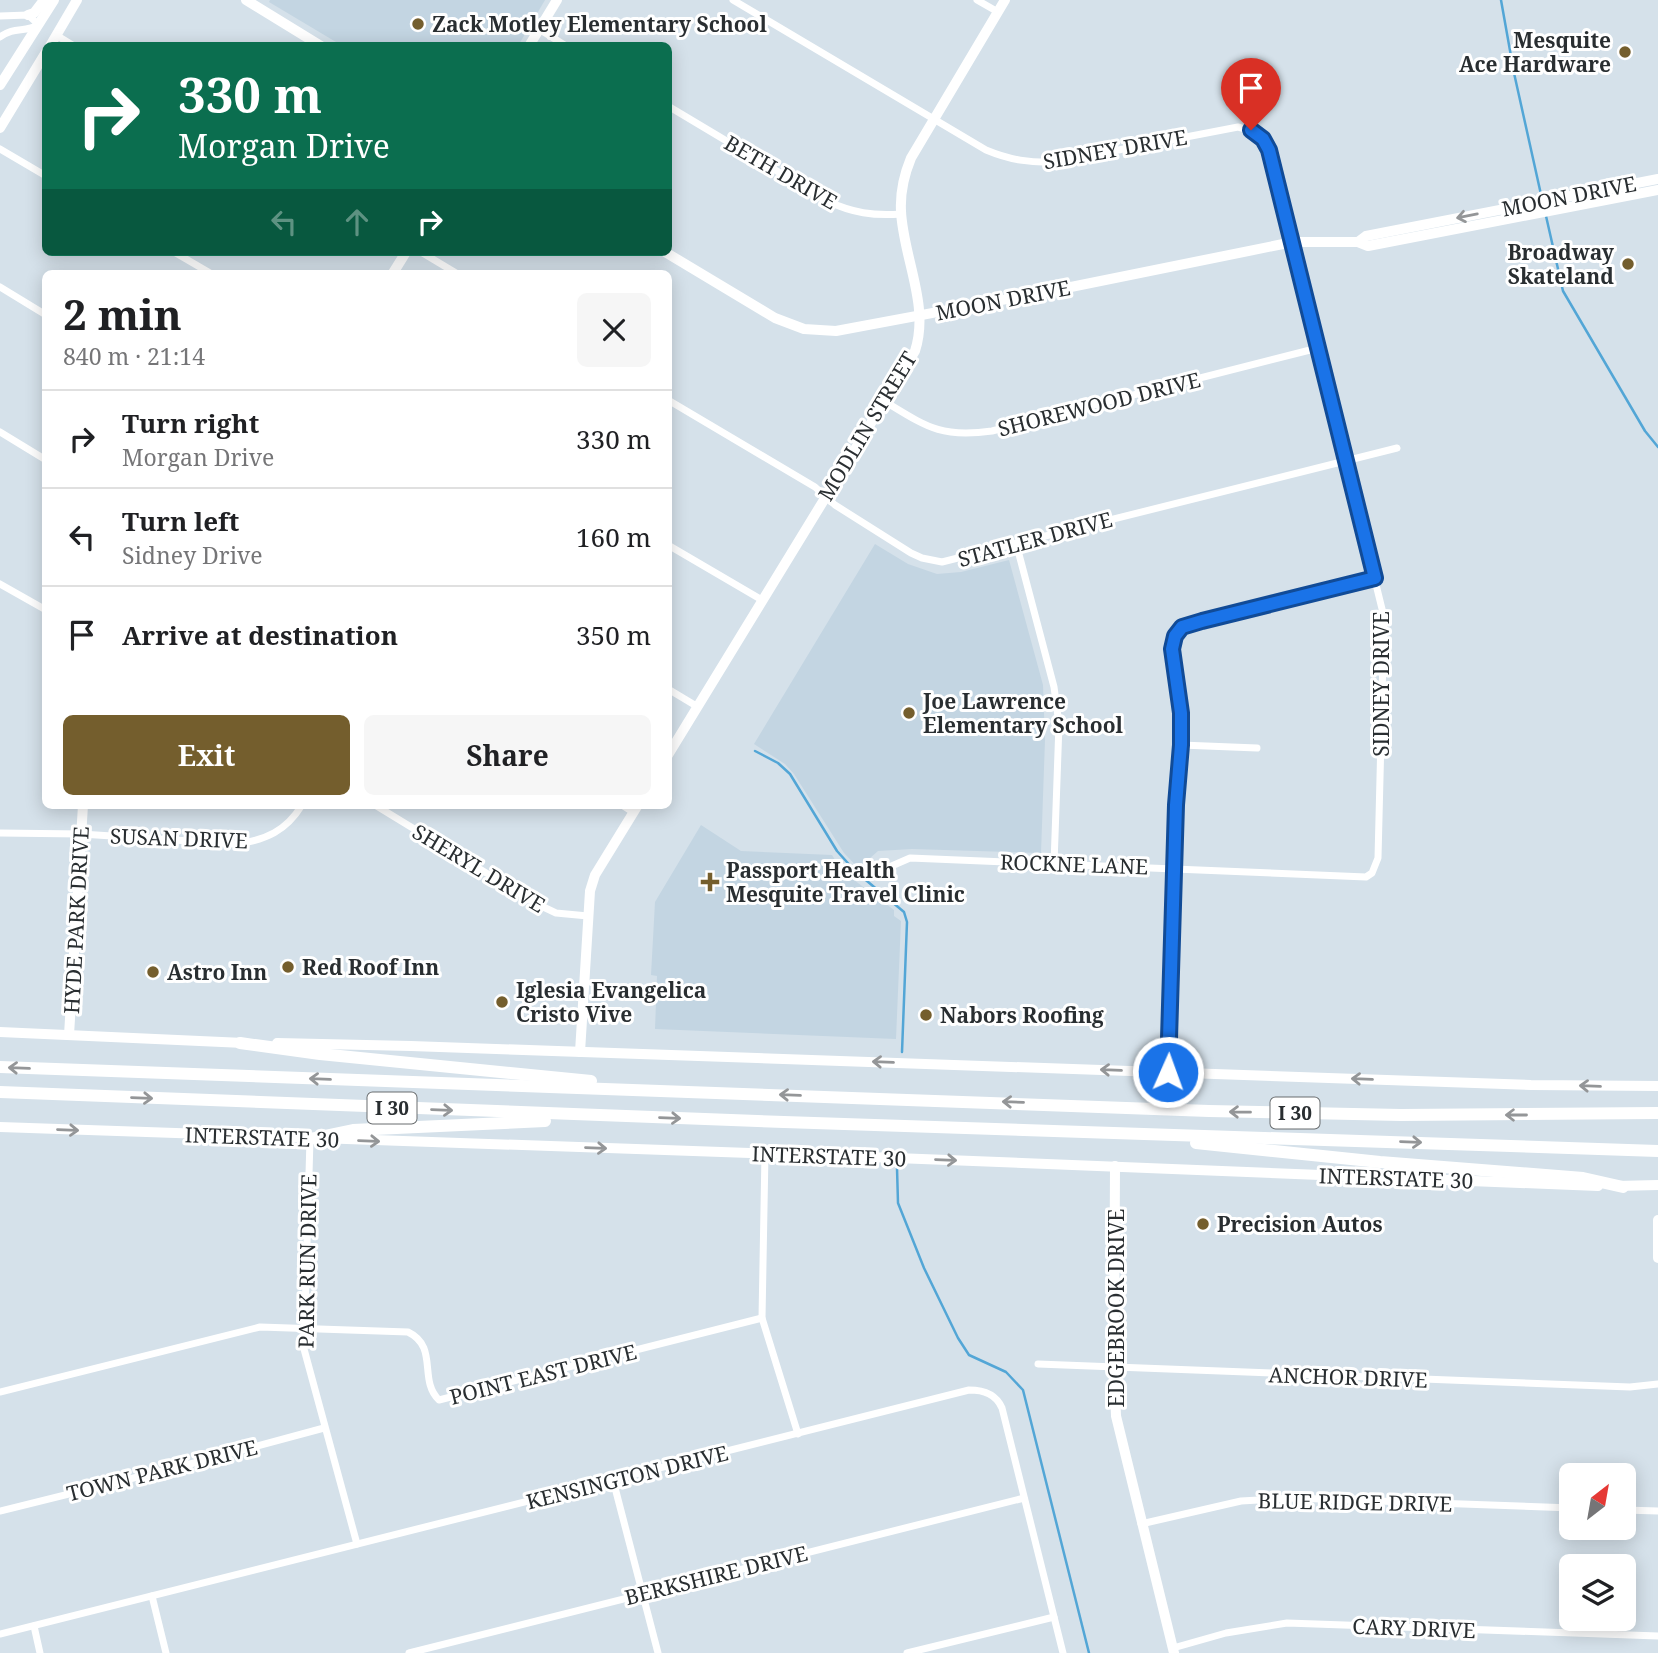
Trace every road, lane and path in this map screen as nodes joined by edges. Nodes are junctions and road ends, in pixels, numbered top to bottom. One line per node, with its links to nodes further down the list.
1 (44, 0): 10 (main road)
2 (54, 0): 12 (main road)
3 (77, 0): 14 (main road)
4 (246, 0): 18 (main road)
5 (556, 0): 13 (main road)
6 (733, 0): 24 (street, SIDNEY DRIVE)
7 (977, 0): 9 (street)
8 (1005, 0): 9 (main road, MODLIN STREET)
9 (998, 12): 24 (main road, MODLIN STREET)
10 (28, 15): 11 (street); 12 (street)
11 (0, 16)
12 (39, 25): 14 (main road); 15 (street); 22 (main road)
13 (539, 29): 19 (main road); 20 (street)
14 (56, 35): 16 (main road); 17 (street)
15 (0, 37)
16 (52, 42)
17 (67, 42)
18 (314, 42)
19 (531, 42)
20 (560, 42)
21 (42, 59): 25 (main road)
22 (0, 85)
23 (672, 108): 31 (street, BETH DRIVE)
24 (933, 119): 31 (main road, MODLIN STREET); 32 (street, SIDNEY DRIVE)
25 (0, 128)
26 (0, 149): 27 (street)
27 (42, 174)
28 (1658, 179): 30 (main road, MOON DRIVE)
29 (1658, 190): 30 (main road, MOON DRIVE)
30 (1561, 203): 32 (main road, MOON DRIVE)
31 (901, 214): 40 (main road, MODLIN STREET)
32 (1293, 242): 40 (main road, MOON DRIVE); 41 (street, SIDNEY DRIVE)
33 (181, 256): 36 (street)
34 (428, 256): 37 (street)
35 (672, 256): 40 (main road, MOON DRIVE)
36 (205, 270)
37 (451, 270)
38 (0, 287): 39 (street)
39 (42, 313)
40 (919, 316): 42 (main road, MODLIN STREET)
41 (1318, 348): 42 (street, SHOREWOOD DRIVE); 47 (street, SIDNEY DRIVE)
42 (884, 401): 48 (main road, MODLIN STREET)
43 (672, 402): 48 (street, STATLER DRIVE)
44 (0, 432): 46 (street)
45 (1397, 448): 47 (street, STATLER DRIVE)
46 (42, 458)
47 (1344, 459): 49 (street, STATLER DRIVE); 51 (street, SIDNEY DRIVE)
48 (825, 496): 49 (street, STATLER DRIVE); 53 (main road, MODLIN STREET)
49 (1016, 543): 67 (street)
50 (672, 547): 53 (street)
51 (1375, 578): 57 (street); 66 (street, SIDNEY DRIVE)
52 (0, 584): 54 (street)
53 (762, 600): 56 (main road, MODLIN STREET)
54 (42, 608)
55 (672, 691): 56 (street)
56 (698, 707): 59 (main road, MODLIN STREET)
57 (1181, 745): 58 (street); 68 (street)
58 (1257, 748)
59 (672, 749)
60 (83, 809): 65 (main road, HYDE PARK DRIVE)
61 (300, 809): 65 (street, SUSAN DRIVE)
62 (382, 809): 70 (street, SHERYL DRIVE)
63 (635, 809): 70 (main road)
64 (0, 832): 65 (street, SUSAN DRIVE)
65 (80, 834): 72 (main road, HYDE PARK DRIVE)
66 (1378, 858): 68 (street, ROCKNE LANE)
67 (1054, 864): 68 (street, ROCKNE LANE); 69 (street, ROCKNE LANE)
68 (1175, 868): 76 (street)
69 (887, 869)
70 (588, 916): 74 (main road)
71 (0, 1032): 72 (main road)
72 (69, 1035): 73 (main road)
73 (240, 1043): 74 (main road); 78 (highway)
74 (580, 1052): 76 (main road, one-way to 74)
75 (0, 1067): 78 (highway, I 30, one-way to 75)
76 (1168, 1072): 77 (main road, one-way to 76)
77 (1658, 1086)
78 (657, 1090): 80 (highway, I 30, one-way to 78)
79 (0, 1092): 81 (highway, I 30, one-way to 81)
80 (1658, 1113)
81 (626, 1117): 83 (highway, I 30, one-way to 83); 84 (highway)
82 (0, 1127): 84 (main road, INTERSTATE 30, one-way to 84)
83 (1122, 1133): 85 (highway, I 30, one-way to 85); 89 (highway)
84 (310, 1139): 86 (main road, INTERSTATE 30, one-way to 86); 93 (street, PARK RUN DRIVE)
85 (1658, 1150)
86 (765, 1153): 87 (main road, INTERSTATE 30, one-way to 87); 92 (street)
87 (1115, 1166): 89 (main road, INTERSTATE 30); 95 (main road, EDGEBROOK DRIVE)
88 (1658, 1185): 89 (main road, INTERSTATE 30)
89 (1623, 1187)
90 (1658, 1220): 91 (main road)
91 (1658, 1258)
92 (762, 1318): 93 (street, POINT EAST DRIVE); 99 (street)
93 (304, 1328): 97 (street, POINT EAST DRIVE); 98 (street, PARK RUN DRIVE)
94 (1038, 1364): 95 (street, ANCHOR DRIVE)
95 (1114, 1367): 96 (street, ANCHOR DRIVE); 106 (main road, EDGEBROOK DRIVE)
96 (1658, 1384)
97 (0, 1392)
98 (324, 1428): 104 (street, TOWN PARK DRIVE); 107 (street, PARK RUN DRIVE)
99 (798, 1434): 100 (street, KENSINGTON DRIVE); 101 (street, KENSINGTON DRIVE)
100 (612, 1480): 107 (street, KENSINGTON DRIVE); 108 (street)
101 (1024, 1498): 108 (street, BERKSHIRE DRIVE); 110 (street, KENSINGTON DRIVE)
102 (1559, 1508): 106 (street, BLUE RIDGE DRIVE)
103 (1636, 1510): 105 (street)
104 (0, 1511)
105 (1658, 1511)
106 (1141, 1524): 114 (main road, EDGEBROOK DRIVE)
107 (357, 1544): 109 (street, KENSINGTON DRIVE)
108 (643, 1594): 117 (street, BERKSHIRE DRIVE); 118 (street)
109 (152, 1596): 111 (street, KENSINGTON DRIVE); 116 (street)
110 (1054, 1617): 119 (street); 120 (street, KENSINGTON DRIVE)
111 (34, 1626): 112 (street, KENSINGTON DRIVE); 115 (street)
112 (0, 1634)
113 (1658, 1636): 114 (street, CARY DRIVE)
114 (1173, 1650)
115 (40, 1653)
116 (166, 1653)
117 (409, 1653)
118 (658, 1653)
119 (907, 1653)
120 (1063, 1653)

